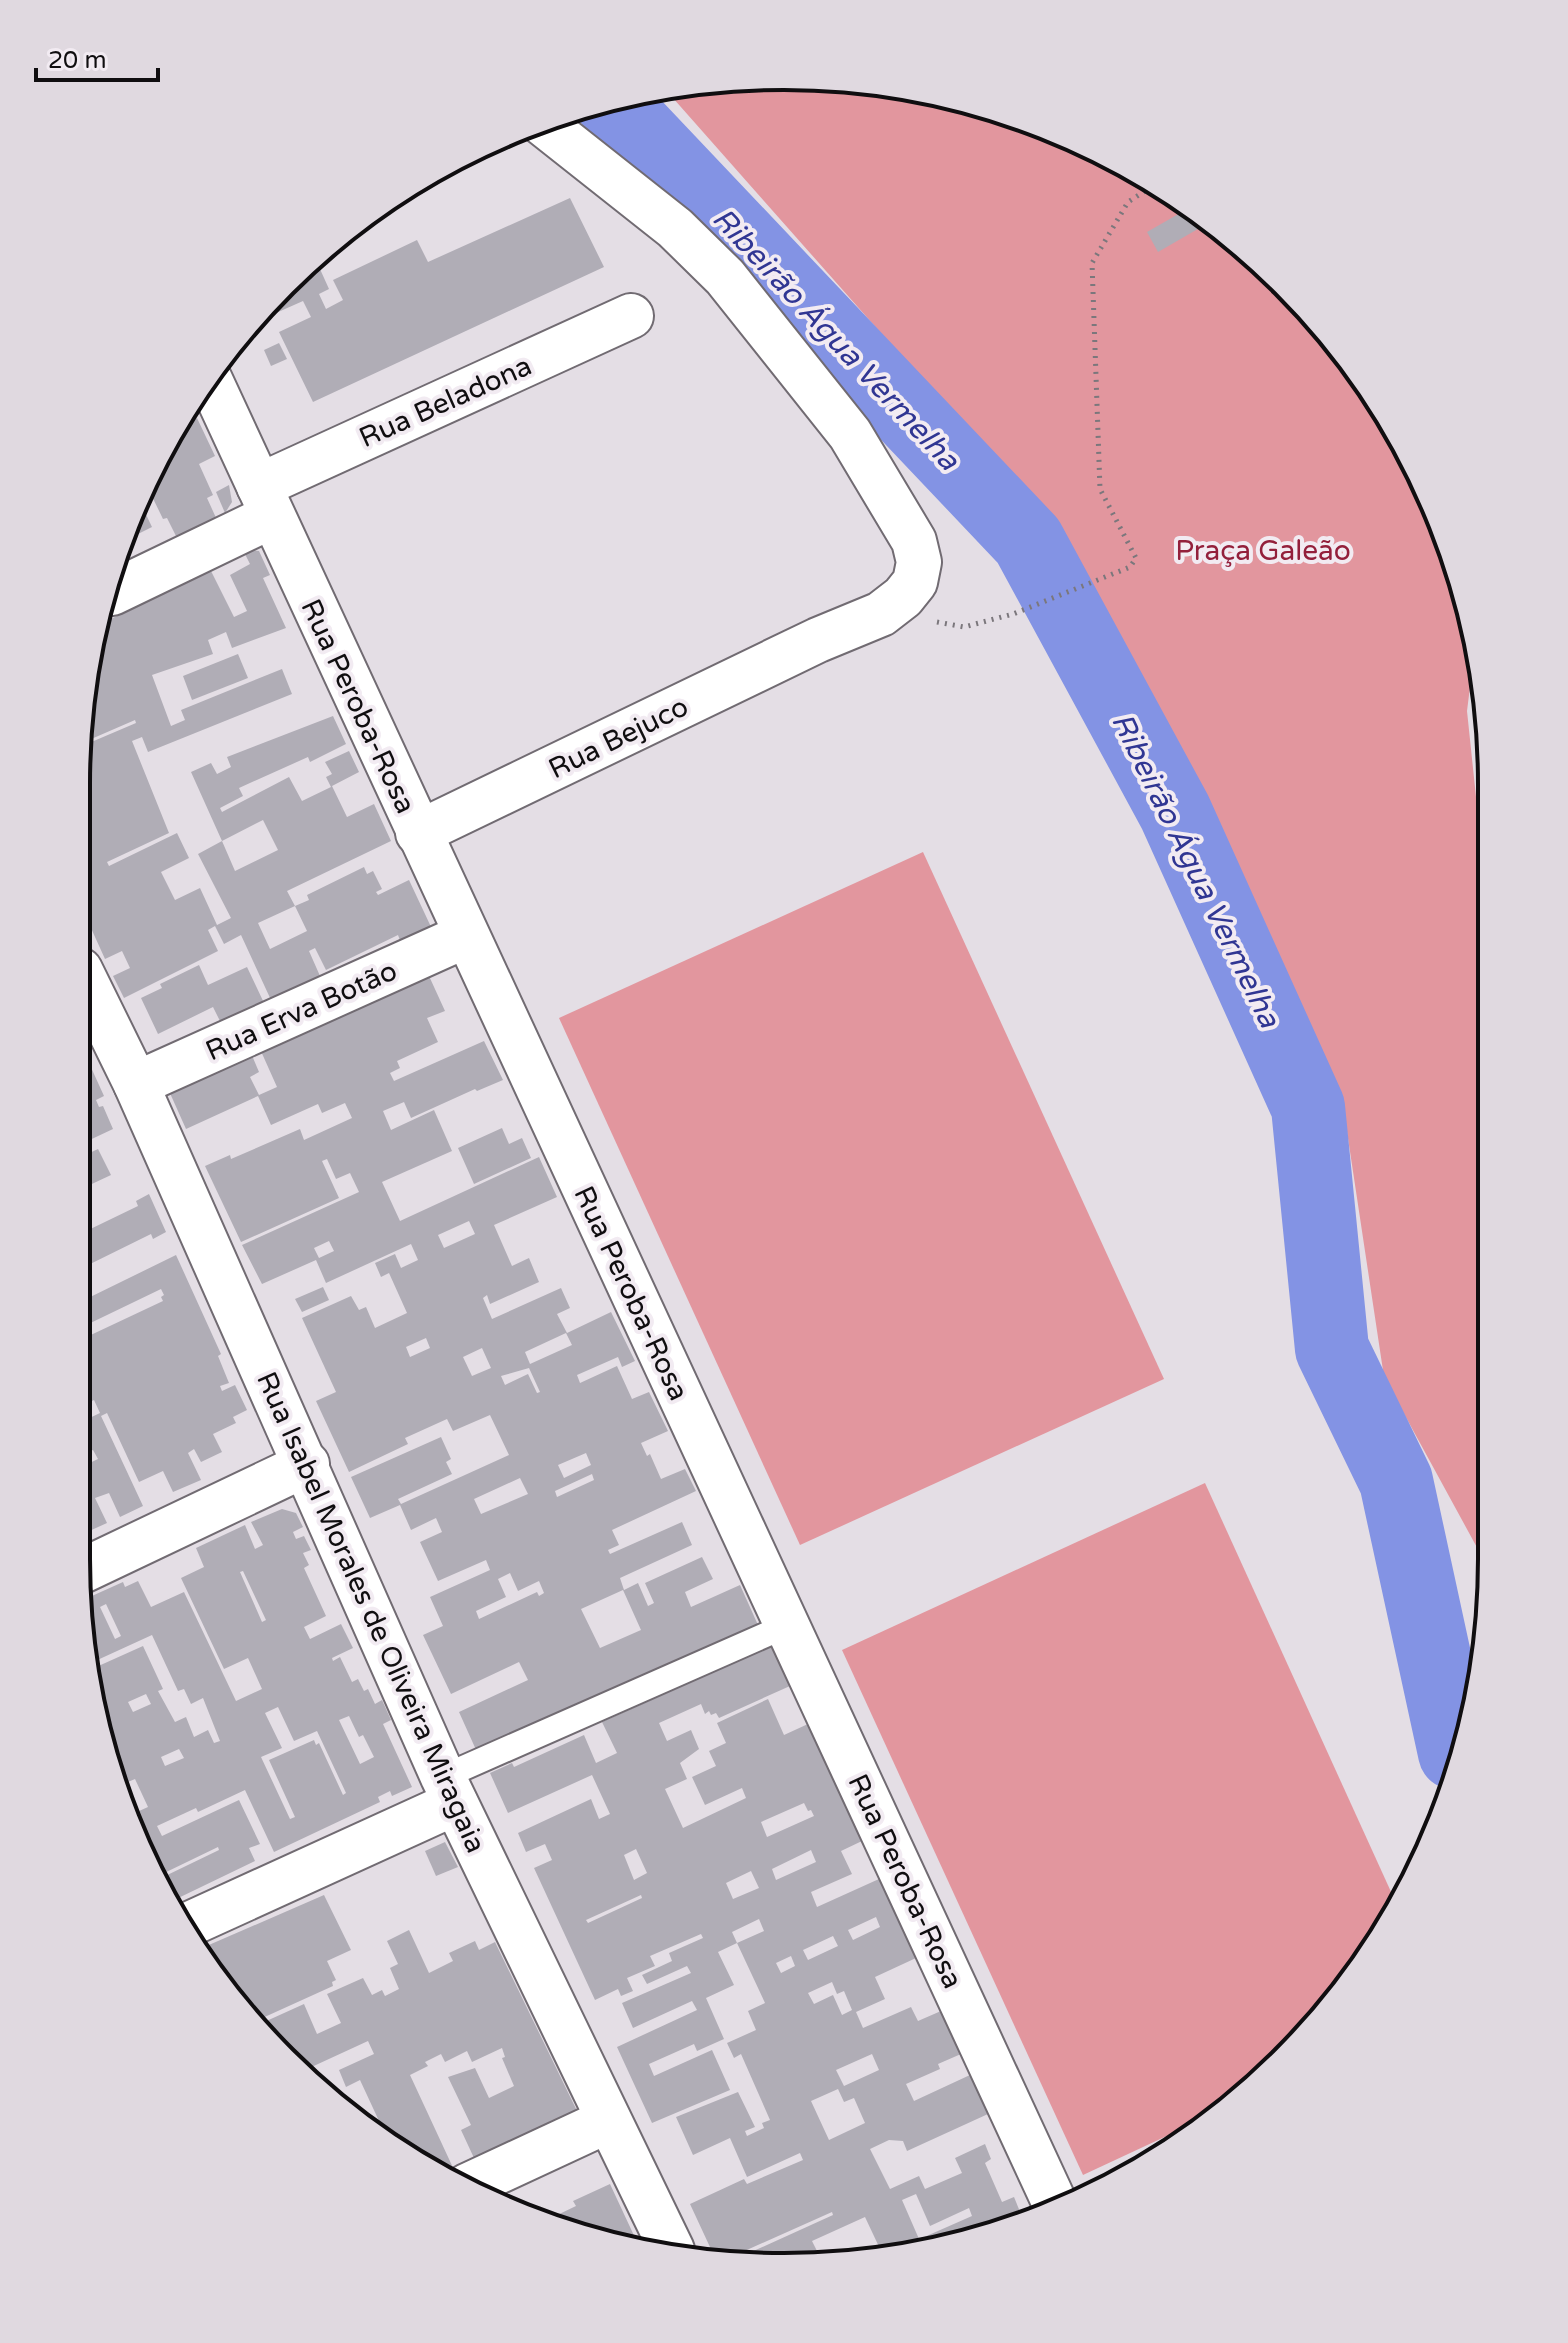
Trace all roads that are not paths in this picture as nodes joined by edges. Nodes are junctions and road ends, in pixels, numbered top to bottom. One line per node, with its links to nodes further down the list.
1 (552, 130): 6 (street, Rua Bejuco)
2 (631, 316): 4 (street, Rua Beladona)
3 (214, 388): 4 (street, Rua Peroba-Rosa)
4 (265, 501): 5 (street, Rua Beladona); 6 (street, Rua Peroba-Rosa)
5 (119, 589)
6 (418, 833): 7 (street, Rua Peroba-Rosa)
7 (465, 936): 9 (street, Rua Erva Botão); 12 (street, Rua Peroba-Rosa)
8 (90, 990): 9 (street, Rua Isabel Morales de Oliveira Miragaia)
9 (136, 1084): 10 (street, Rua Isabel Morales de Oliveira Miragaia)
10 (307, 1464): 11 (street); 13 (street, Rua Isabel Morales de Oliveira Miragaia)
11 (90, 1567)
12 (788, 1625): 13 (lane); 17 (street, Rua Peroba-Rosa)
13 (449, 1790): 14 (street); 15 (street, Rua Isabel Morales de Oliveira Miragaia)
14 (193, 1922)
15 (607, 2121): 16 (street); 18 (street, Rua Isabel Morales de Oliveira Miragaia)
16 (477, 2181)
17 (1053, 2199)
18 (669, 2243)

